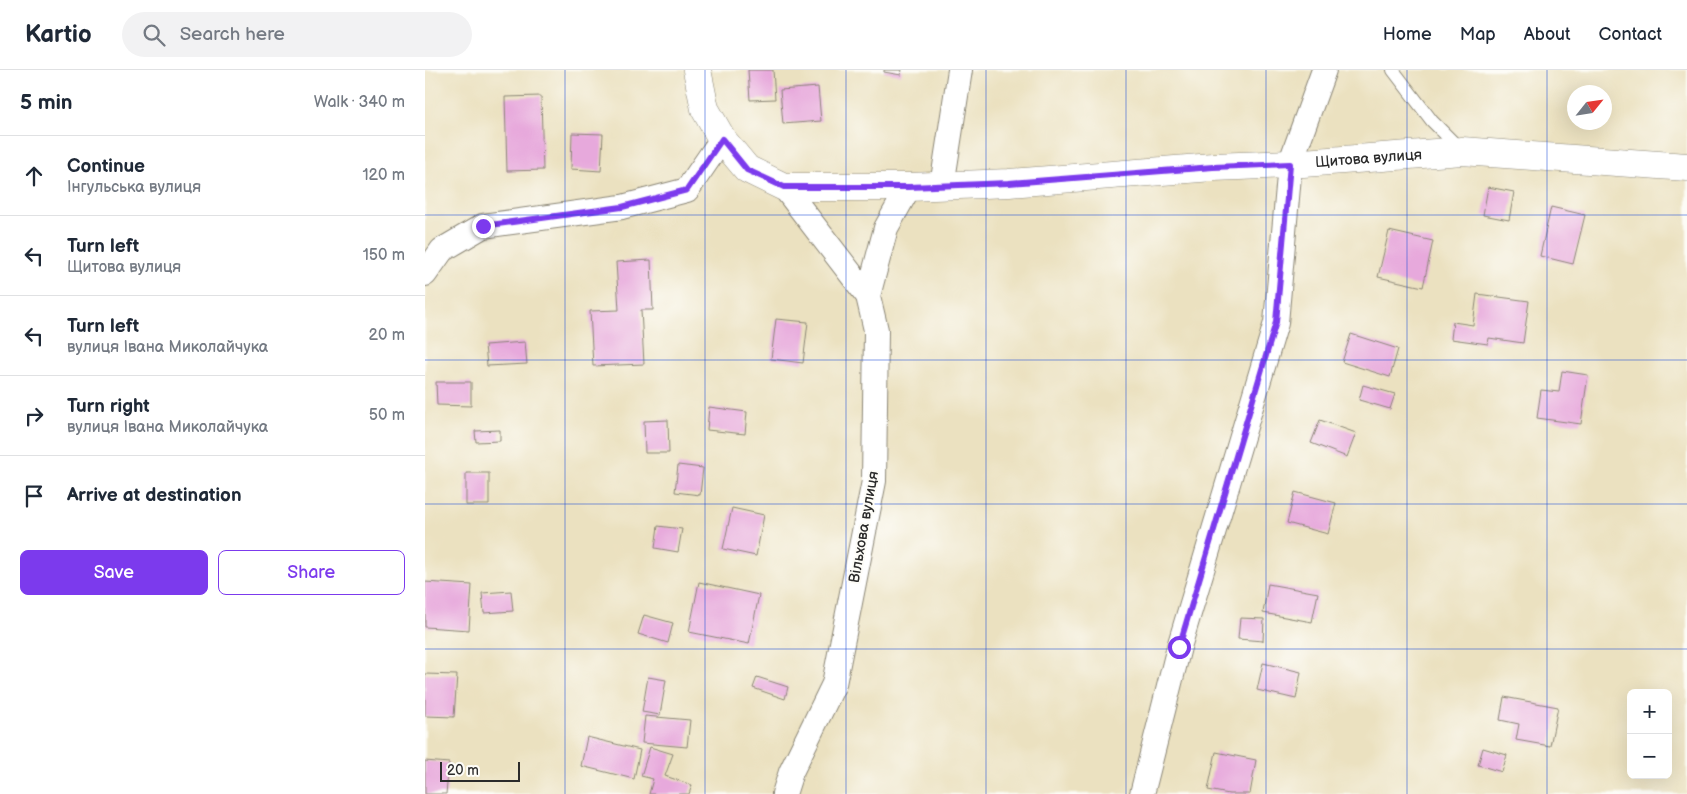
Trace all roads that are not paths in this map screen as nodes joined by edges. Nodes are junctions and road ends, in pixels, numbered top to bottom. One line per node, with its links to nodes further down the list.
1 (697, 70): 5 (street, Щитова вулиця)
2 (960, 70): 9 (street)
3 (1324, 70): 7 (street)
4 (1393, 70): 6 (lane)
5 (722, 139): 10 (street, Щитова вулиця); 12 (street)
6 (1462, 151): 7 (street, Щитова вулиця); 8 (street, Щитова вулиця)
7 (1290, 164): 9 (street, Щитова вулиця); 15 (street)
8 (1687, 167)
9 (942, 186): 11 (street, Щитова вулиця)
10 (784, 187): 11 (street, Щитова вулиця); 13 (street, Вільхова вулиця)
11 (909, 187): 13 (street)
12 (425, 274)
13 (868, 296): 14 (street, Вільхова вулиця)
14 (784, 794)
15 (1142, 794)

